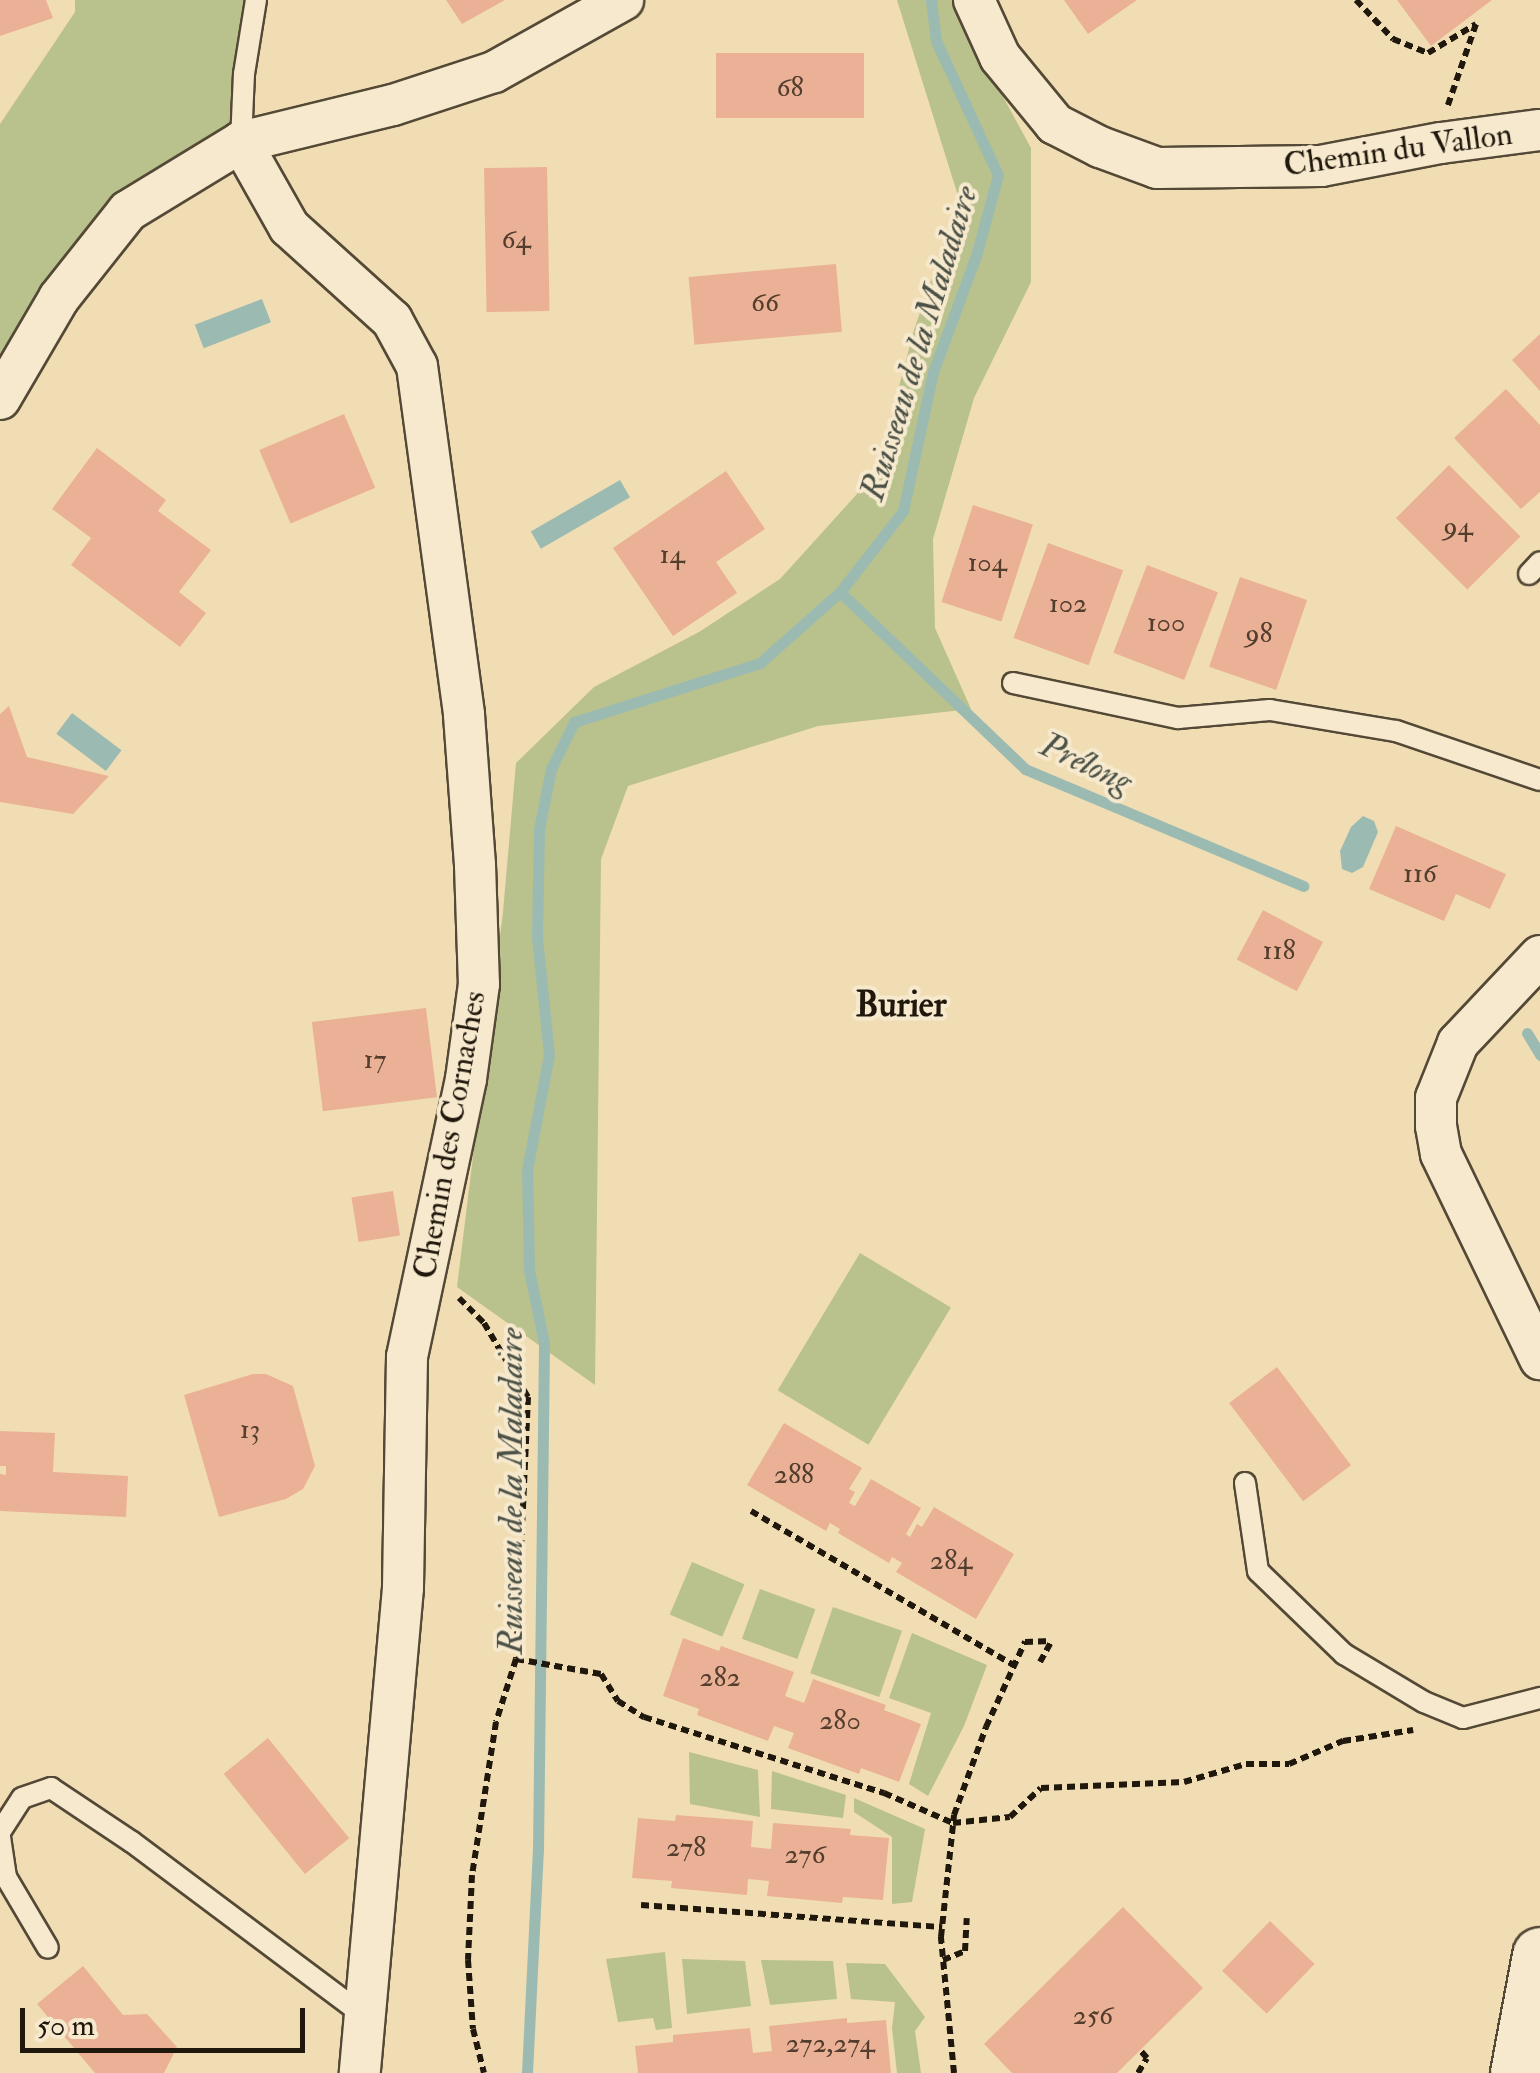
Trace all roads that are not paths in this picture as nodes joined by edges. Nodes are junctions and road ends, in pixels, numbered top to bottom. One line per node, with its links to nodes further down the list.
1 (256, 0): 5 (lane)
2 (623, 0): 5 (street)
3 (974, 0): 4 (street, Chemin du Vallon)
4 (1540, 130)
5 (241, 142): 6 (street); 16 (street, Chemin des Cornaches)
6 (0, 399)
7 (1014, 682): 8 (lane)
8 (1540, 780)
9 (1540, 956): 10 (street)
10 (1540, 1359)
11 (1244, 1482): 12 (lane)
12 (1540, 1698)
13 (0, 1834): 14 (lane); 16 (lane)
14 (48, 1948)
15 (1540, 1955): 18 (street)
16 (365, 2016): 17 (street, Chemin des Cornaches)
17 (360, 2073)
18 (1518, 2073)

